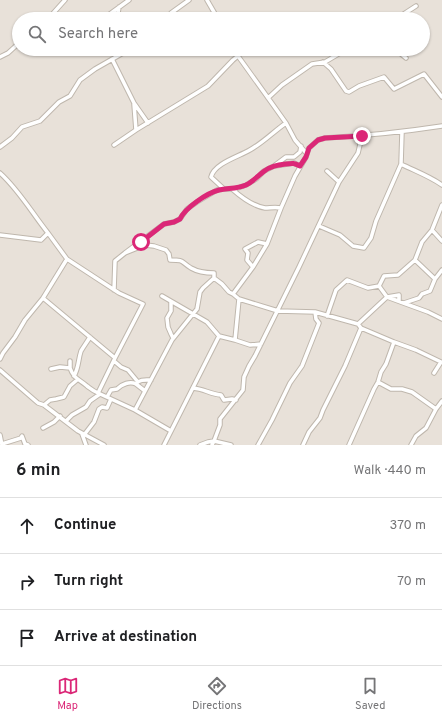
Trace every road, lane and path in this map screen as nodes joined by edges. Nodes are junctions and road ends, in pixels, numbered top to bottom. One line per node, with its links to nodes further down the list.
1 (65, 0): 7 (street)
2 (129, 0): 6 (street)
3 (189, 0): 10 (street)
4 (207, 0): 11 (street)
5 (416, 6): 12 (street)
6 (119, 7): 8 (street); 9 (street)
7 (54, 12)
8 (112, 12)
9 (118, 12)
10 (172, 12)
11 (214, 12)
12 (407, 12)
13 (12, 49): 18 (street)
14 (117, 56): 20 (street)
15 (238, 56): 23 (street); 25 (street)
16 (336, 56): 21 (street)
17 (404, 56): 19 (street)
18 (0, 57)
19 (406, 58)
20 (112, 59): 24 (street); 33 (street)
21 (323, 62): 22 (street); 23 (street)
22 (442, 97)
23 (268, 98): 26 (street)
24 (134, 103): 25 (street); 28 (street)
25 (148, 123): 28 (street)
26 (286, 123): 32 (street); 42 (street)
27 (442, 126): 29 (street)
28 (136, 130): 31 (street)
29 (402, 132): 30 (street); 35 (street)
30 (362, 136): 34 (street); 40 (street)
31 (114, 145)
32 (301, 146): 34 (street); 36 (street)
33 (0, 147)
34 (307, 154): 37 (street)
35 (401, 164): 41 (street); 46 (street)
36 (274, 166): 37 (street); 43 (street)
37 (300, 166): 45 (street)
38 (327, 171): 40 (street)
39 (0, 173): 48 (street)
40 (340, 182): 46 (street)
41 (442, 185)
42 (224, 189): 43 (street); 52 (street)
43 (232, 189): 45 (street)
44 (442, 205): 47 (street)
45 (281, 208): 51 (street)
46 (319, 226): 68 (street)
47 (432, 230): 50 (street); 54 (street)
48 (48, 233): 49 (street); 53 (street)
49 (0, 235)
50 (442, 241)
51 (268, 244): 55 (street); 55 (street)
52 (125, 253): 57 (street); 60 (street)
53 (67, 259): 60 (street); 64 (street)
54 (414, 260): 58 (street); 59 (street)
55 (253, 267): 61 (street)
56 (442, 270): 58 (street)
57 (214, 278): 61 (street); 70 (street)
58 (435, 279): 67 (street)
59 (379, 286): 63 (street); 71 (street)
60 (114, 290): 82 (street)
61 (233, 294): 65 (street)
62 (162, 296): 66 (street)
63 (388, 297): 67 (street); 73 (street)
64 (43, 298): 76 (street); 81 (street)
65 (239, 299): 68 (street); 78 (street)
66 (171, 302): 70 (street); 77 (street)
67 (404, 303): 72 (street)
68 (278, 311): 69 (street); 80 (street)
69 (315, 312): 71 (street); 117 (street)
70 (193, 314): 75 (street); 77 (street)
71 (327, 316): 73 (street)
72 (442, 320)
73 (358, 324): 74 (street)
74 (361, 328): 79 (street); 118 (street)
75 (219, 336): 78 (street); 94 (street)
76 (90, 337): 82 (street); 89 (street)
77 (173, 338): 91 (street)
78 (235, 340): 80 (street)
79 (394, 342): 84 (street); 92 (street)
80 (261, 344): 98 (street)
81 (0, 359)
82 (115, 360): 93 (street); 96 (street)
83 (70, 361): 85 (street)
84 (442, 362): 88 (street)
85 (70, 368): 86 (street); 89 (street)
86 (50, 369)
87 (0, 370): 100 (street)
88 (434, 373)
89 (74, 376): 90 (street)
90 (77, 380): 96 (street); 100 (street)
91 (151, 380): 93 (street); 95 (street)
92 (378, 382): 101 (street); 119 (street)
93 (137, 383): 95 (street); 97 (street)
94 (193, 388): 98 (street); 106 (street)
95 (145, 391): 102 (street)
96 (99, 393): 97 (street); 104 (street)
97 (109, 398): 102 (street); 108 (street)
98 (236, 400): 109 (street)
99 (442, 401): 101 (street)
100 (44, 405): 103 (street)
101 (436, 409): 120 (street)
102 (135, 410): 106 (street)
103 (60, 416): 104 (street); 105 (street)
104 (66, 422): 108 (street)
105 (43, 428)
106 (171, 432): 114 (street)
107 (0, 434): 110 (street)
108 (83, 434): 112 (street); 113 (street)
109 (213, 443): 115 (street); 116 (street)
110 (2, 445): 111 (street)
111 (28, 445)
112 (86, 445)
113 (103, 445)
114 (164, 445)
115 (200, 445)
116 (231, 445)
117 (258, 445)
118 (303, 445)
119 (349, 445)
120 (411, 445)

